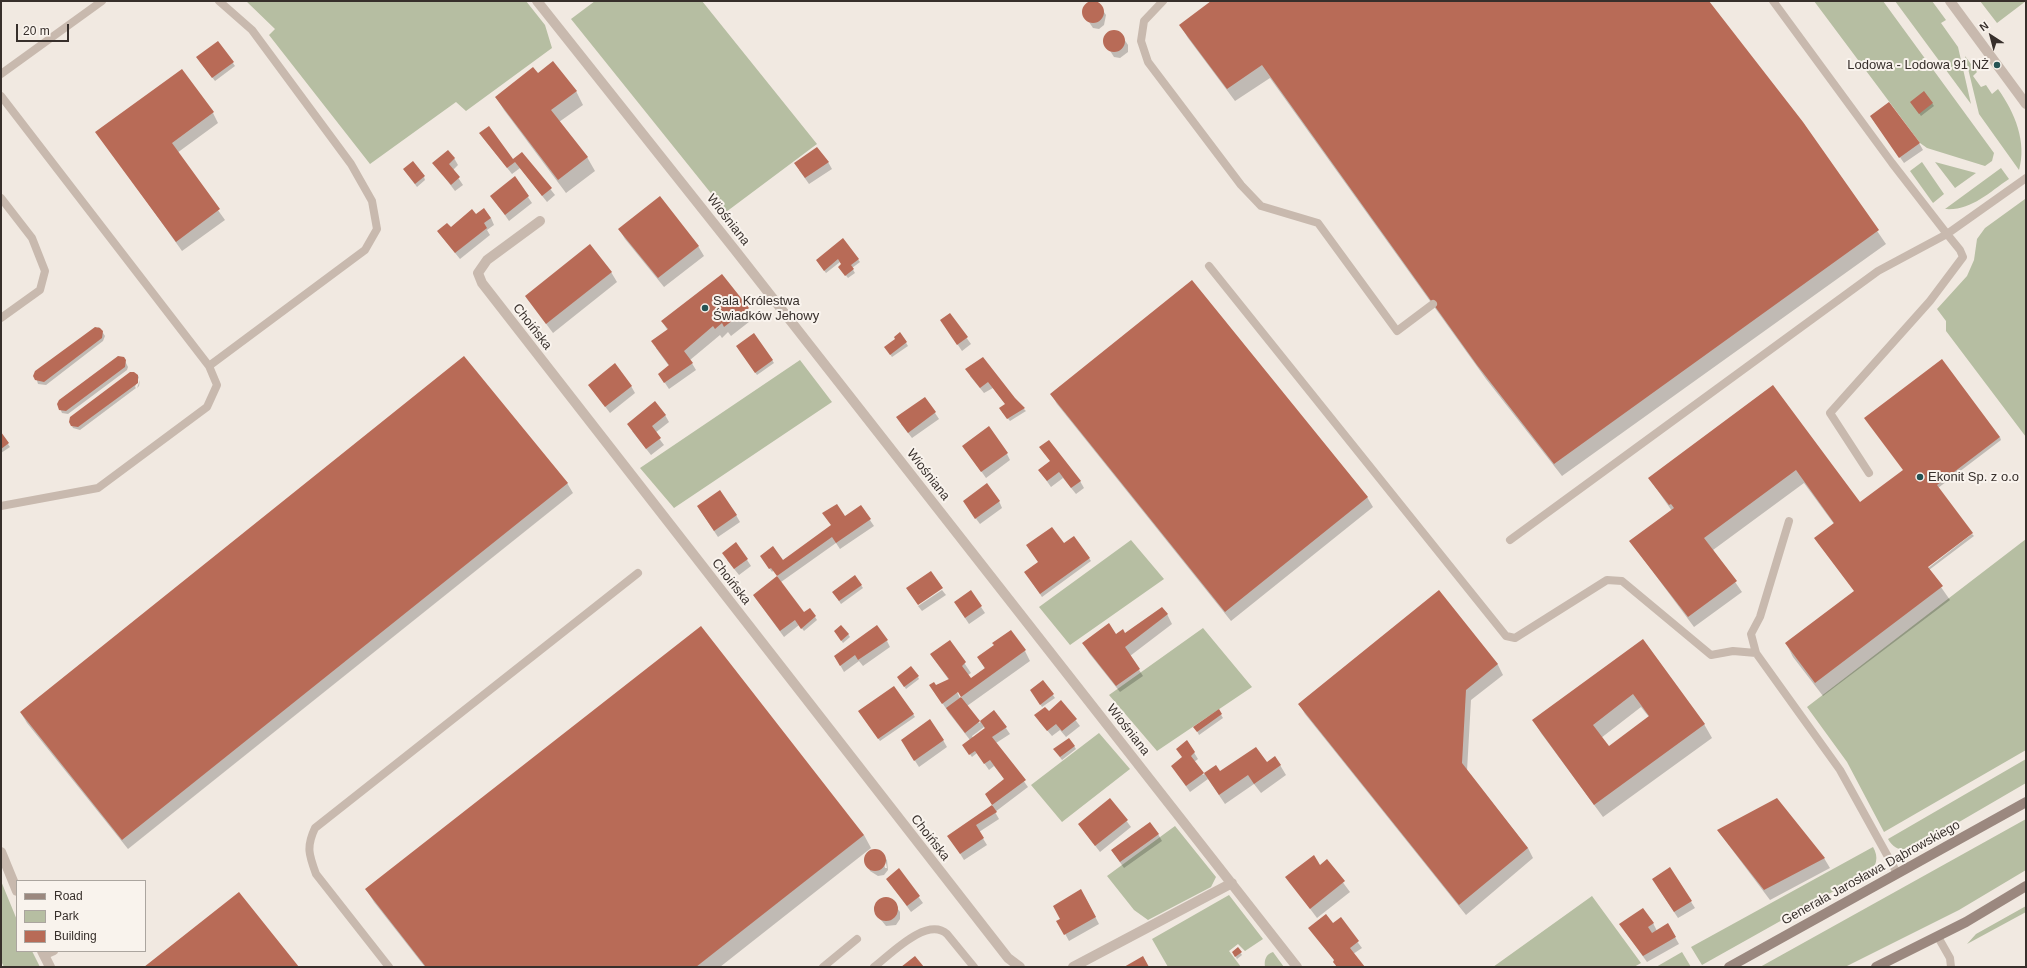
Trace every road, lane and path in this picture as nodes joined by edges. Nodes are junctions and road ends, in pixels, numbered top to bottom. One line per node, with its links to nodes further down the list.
1 (102, 1): 7 (lane)
2 (219, 1): 17 (lane)
3 (537, 1): 27 (street, Wiośniana)
4 (1163, 1): 15 (lane)
5 (1773, 1): 13 (lane)
6 (1950, 1): 9 (street)
7 (1, 74)
8 (1, 96): 17 (lane)
9 (2026, 104)
10 (2026, 178): 13 (lane)
11 (1, 198): 16 (lane)
12 (540, 221): 38 (street, Choińska)
13 (1947, 234): 18 (lane); 21 (lane)
14 (1209, 266): 23 (lane)
15 (1433, 304)
16 (1, 318)
17 (210, 366): 19 (lane)
18 (1869, 473)
19 (1, 506)
20 (1789, 521): 23 (lane)
21 (1510, 540)
22 (638, 573): 34 (lane)
23 (1756, 653): 26 (lane)
24 (2026, 802): 26 (main road, Generała Jarosława Dąbrowskiego)
25 (1, 852): 29 (street)
26 (1898, 873): 41 (main road, Generała Jarosława Dąbrowskiego)
27 (1232, 883): 39 (street); 40 (street, Wiośniana)
28 (2026, 886): 30 (main road)
29 (16, 889)
30 (1938, 936): 42 (main road); 43 (lane)
31 (858, 939): 35 (lane)
32 (47, 952): 33 (street)
33 (50, 967)
34 (389, 967)
35 (823, 967)
36 (874, 967): 37 (lane)
37 (974, 967)
38 (1020, 967)
39 (1073, 967)
40 (1297, 967)
41 (1729, 967)
42 (1876, 967)
43 (1951, 967)

